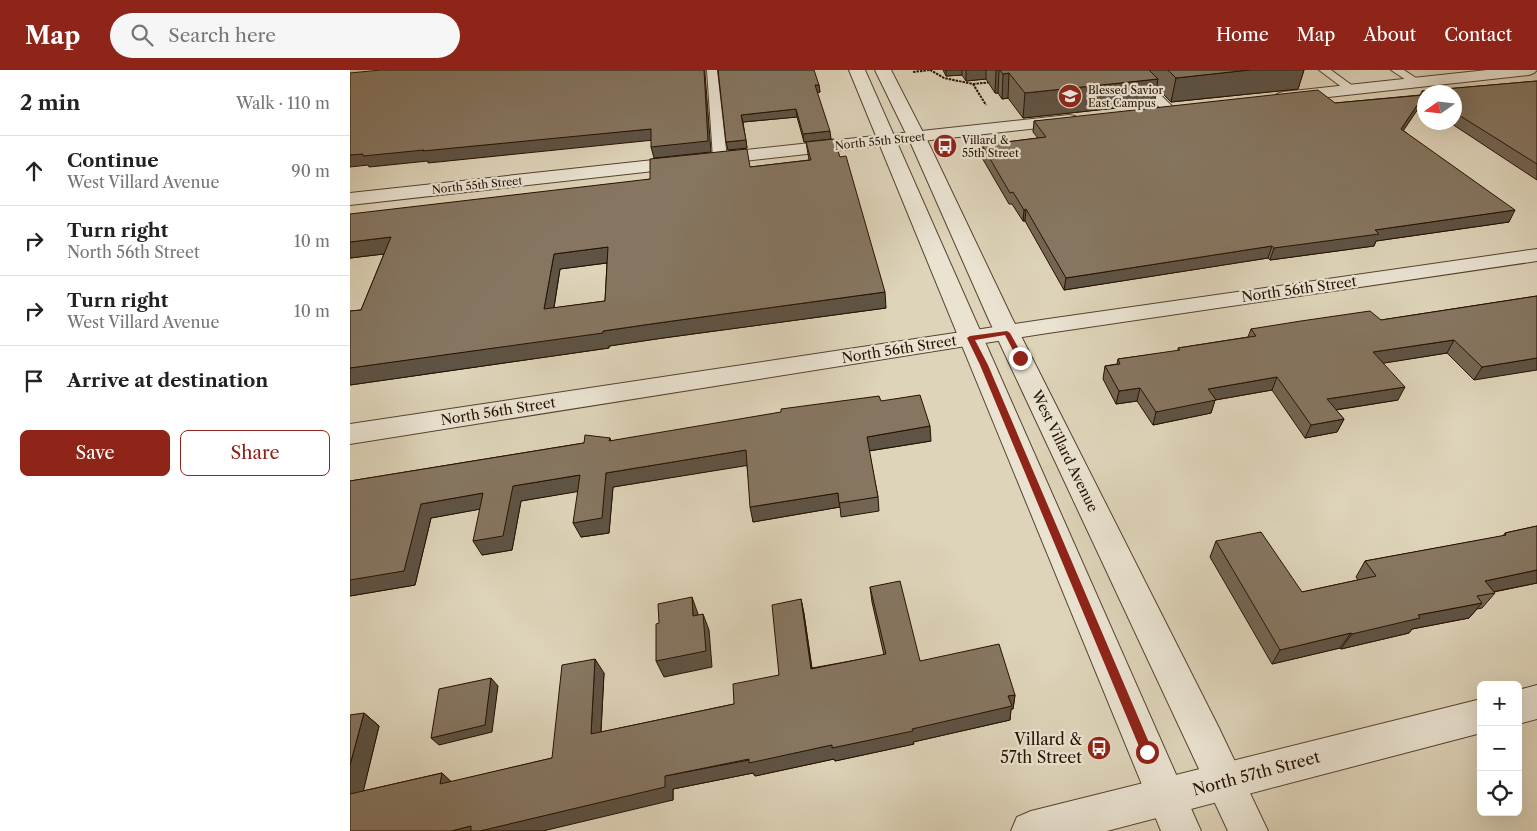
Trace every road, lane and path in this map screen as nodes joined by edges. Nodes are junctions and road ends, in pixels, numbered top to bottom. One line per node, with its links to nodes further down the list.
1 (712, 70): 22 (lane)
2 (857, 70): 21 (street)
3 (884, 70): 20 (street, West Villard Avenue)
4 (930, 70): 8 (path); 12 (path)
5 (1324, 70): 13 (lane)
6 (1396, 70): 11 (lane)
7 (1528, 70): 11 (street)
8 (911, 72)
9 (1131, 72): 17 (lane)
10 (1000, 82): 12 (path)
11 (1416, 82): 13 (street)
12 (973, 84): 16 (path)
13 (1351, 89): 14 (street)
14 (1264, 99)
15 (1187, 107): 17 (street)
16 (988, 108)
17 (1168, 109): 18 (street)
18 (1148, 111)
19 (1080, 119): 20 (street, North 55th Street)
20 (916, 137): 21 (street, North 55th Street); 25 (street, West Villard Avenue)
21 (886, 140): 22 (street, North 55th Street); 26 (street)
22 (720, 158): 23 (street, North 55th Street)
23 (350, 199)
24 (1537, 255): 25 (street, North 56th Street)
25 (1007, 333): 26 (street, North 56th Street); 31 (street, West Villard Avenue)
26 (970, 338): 27 (street, North 56th Street); 32 (street)
27 (350, 434)
28 (1537, 702): 29 (street)
29 (1522, 706)
30 (1477, 717): 31 (street, North 57th Street)
31 (1223, 781): 32 (street, North 57th Street); 35 (street, West Villard Avenue)
32 (1167, 796): 33 (street, North 57th Street); 34 (street)
33 (1031, 831)
34 (1181, 831)
35 (1248, 831)

